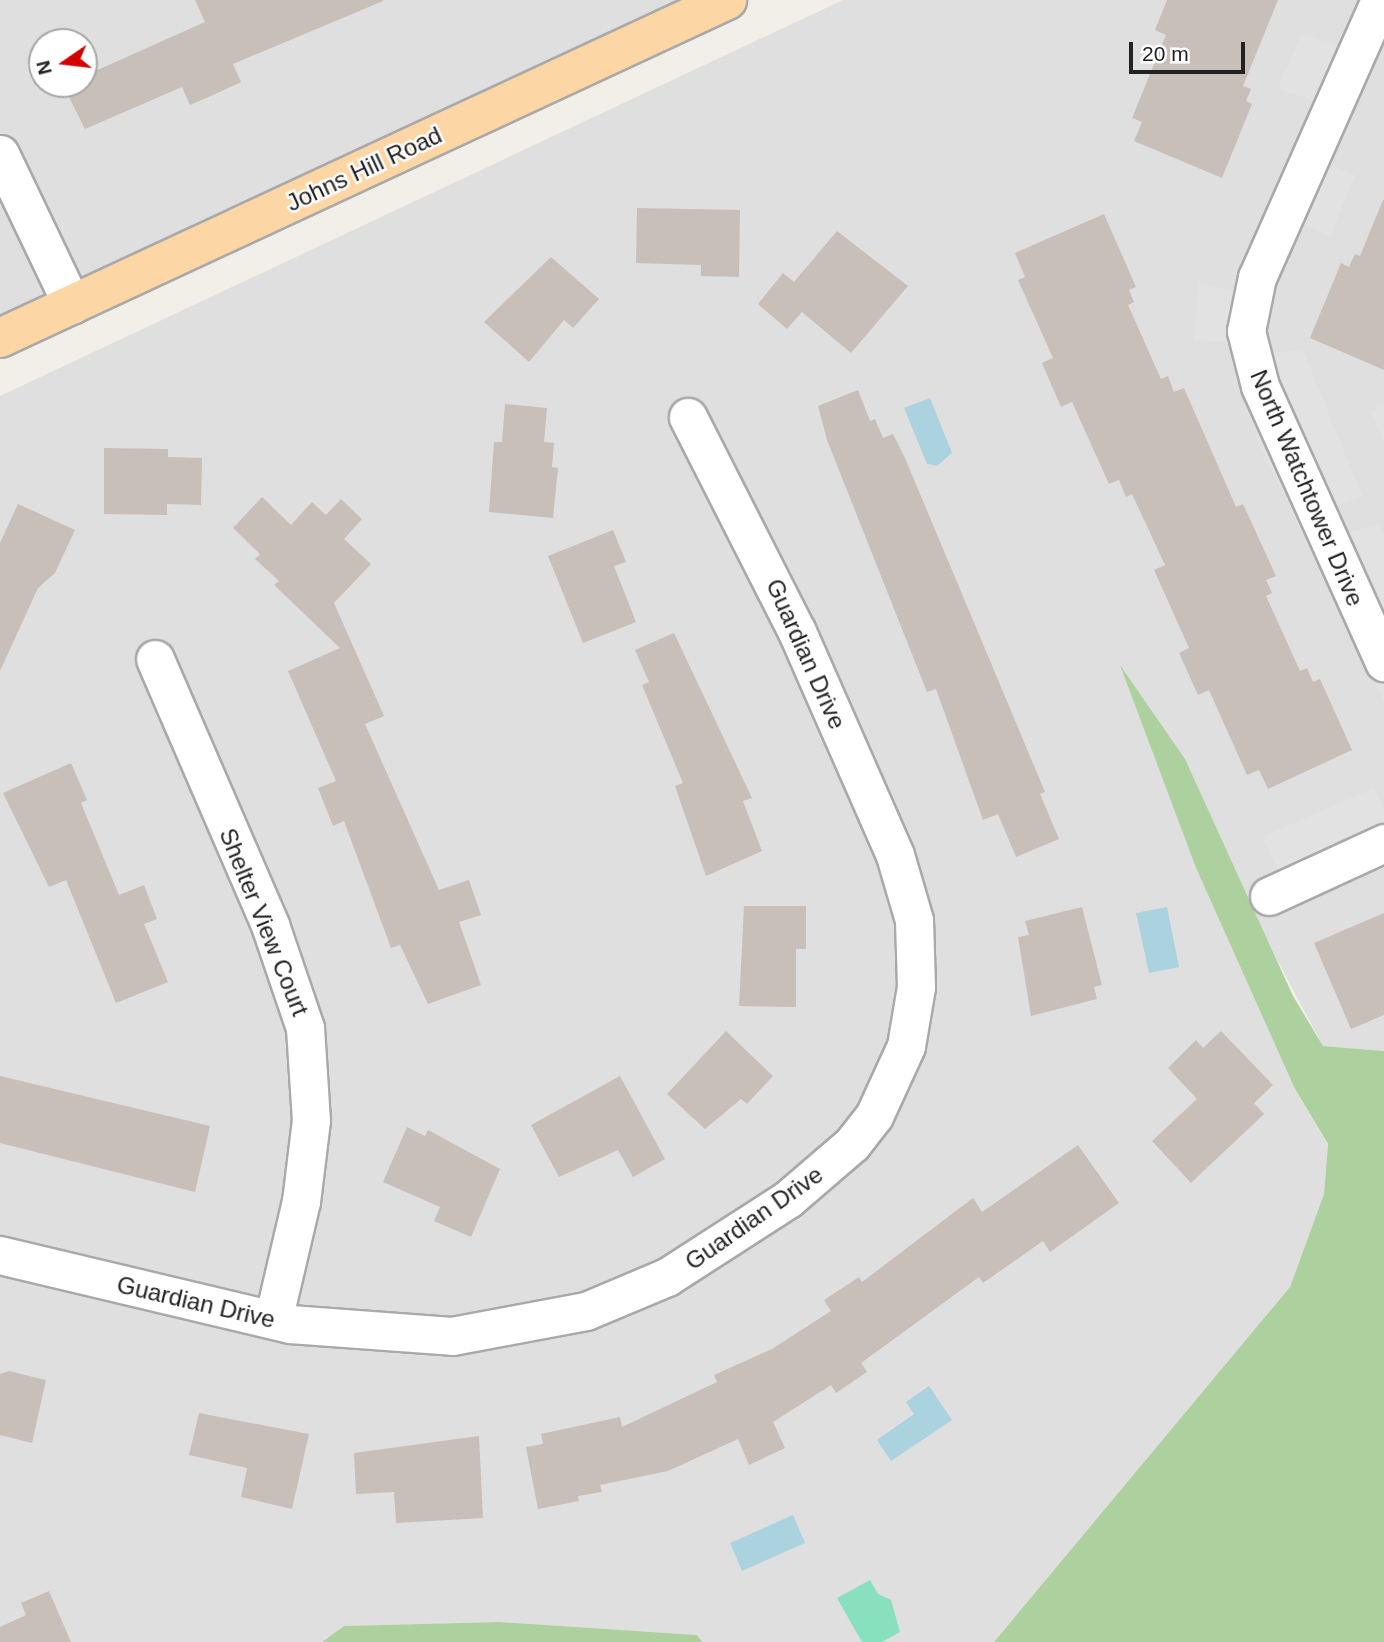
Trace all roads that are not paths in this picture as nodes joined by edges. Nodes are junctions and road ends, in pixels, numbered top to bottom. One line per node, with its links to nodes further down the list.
1 (727, 0): 4 (main road, Johns Hill Road)
2 (1377, 16): 8 (street, North Watchtower Drive)
3 (0, 154): 4 (street)
4 (72, 305): 5 (main road, Johns Hill Road)
5 (0, 338)
6 (688, 417): 12 (street, Guardian Drive)
7 (155, 659): 12 (street, Shelter View Court)
8 (1384, 662)
9 (1384, 843): 10 (street)
10 (1269, 896)
11 (0, 1255): 12 (street, Guardian Drive)
12 (273, 1320)

